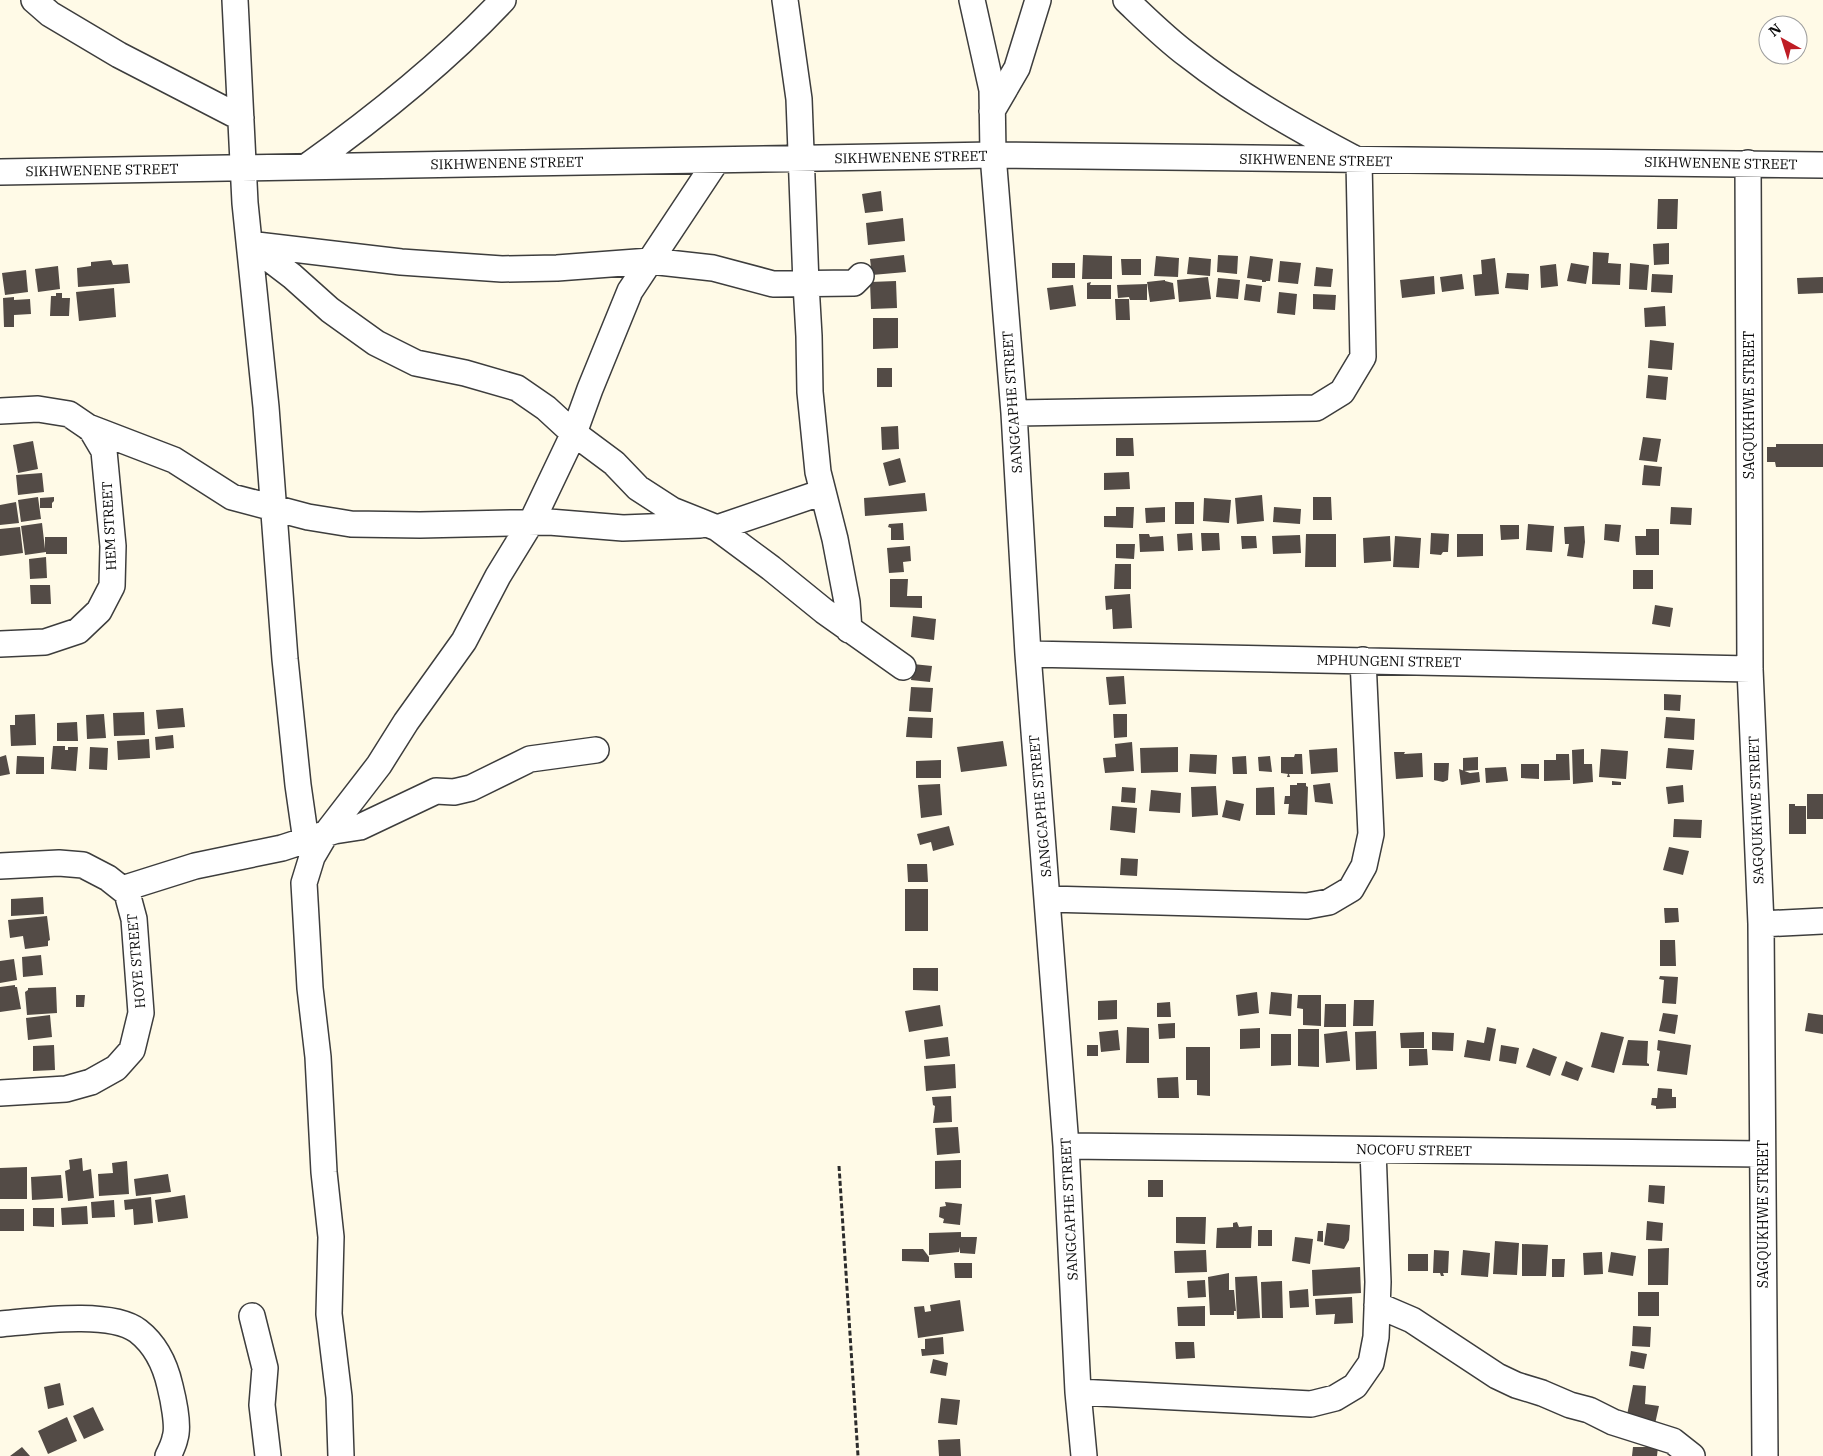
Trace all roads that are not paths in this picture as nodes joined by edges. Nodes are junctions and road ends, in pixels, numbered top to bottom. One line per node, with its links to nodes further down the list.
1 (34, 0): 9 (street)
2 (235, 0): 9 (street)
3 (503, 0): 16 (street)
4 (785, 0): 11 (street)
5 (972, 0): 8 (street, SANGCAPHE STREET)
6 (1038, 0): 8 (street)
7 (1126, 0): 13 (street)
8 (992, 111): 10 (street, SANGCAPHE STREET)
9 (241, 118): 17 (street)
10 (993, 155): 11 (street, SIKHWENENE STREET); 13 (street, SIKHWENENE STREET); 24 (street, SANGCAPHE STREET)
11 (802, 159): 12 (street, SIKHWENENE STREET); 22 (street)
12 (717, 160): 16 (street, SIKHWENENE STREET); 20 (street)
13 (1358, 161): 14 (street, SIKHWENENE STREET); 24 (street)
14 (1748, 163): 15 (street, SIKHWENENE STREET); 36 (street, SAGQUKHWE STREET)
15 (1823, 165)
16 (306, 167): 17 (street, SIKHWENENE STREET)
17 (243, 168): 18 (street, SIKHWENENE STREET); 19 (street)
18 (0, 172)
19 (250, 244): 20 (street); 26 (street); 28 (street)
20 (650, 262): 22 (street); 26 (street)
21 (861, 276): 22 (street)
22 (806, 284): 27 (street)
23 (0, 411): 25 (street, HEM STREET)
24 (1014, 413): 33 (street, SANGCAPHE STREET)
25 (88, 427): 28 (street); 32 (street, HEM STREET)
26 (574, 433): 29 (street); 30 (street)
27 (823, 492): 30 (street); 31 (street)
28 (274, 507): 29 (street); 38 (street)
29 (531, 522): 30 (street); 38 (street)
30 (713, 526): 31 (street)
31 (849, 630): 35 (street)
32 (0, 644)
33 (1028, 654): 34 (street, MPHUNGENI STREET); 41 (street, SANGCAPHE STREET)
34 (1363, 660): 36 (street, MPHUNGENI STREET); 41 (street)
35 (902, 667)
36 (1750, 669): 43 (street, SAGQUKHWE STREET)
37 (596, 750): 38 (street)
38 (315, 838): 40 (street); 54 (street)
39 (0, 866): 40 (street)
40 (122, 889): 44 (street, HOYE STREET)
41 (1048, 899): 45 (street, SANGCAPHE STREET)
42 (1823, 921): 43 (street)
43 (1761, 924): 47 (street, SAGQUKHWE STREET)
44 (0, 1093)
45 (1066, 1146): 46 (street, NOCOFU STREET); 51 (street, SANGCAPHE STREET)
46 (1373, 1150): 47 (street, NOCOFU STREET); 48 (street)
47 (1762, 1154): 57 (street, SAGQUKHWE STREET)
48 (1377, 1304): 51 (street); 56 (street)
49 (252, 1316): 53 (street)
50 (0, 1324): 52 (street)
51 (1078, 1392): 55 (street, SANGCAPHE STREET)
52 (168, 1456)
53 (268, 1456)
54 (341, 1456)
55 (1084, 1456)
56 (1692, 1456)
57 (1764, 1456)

